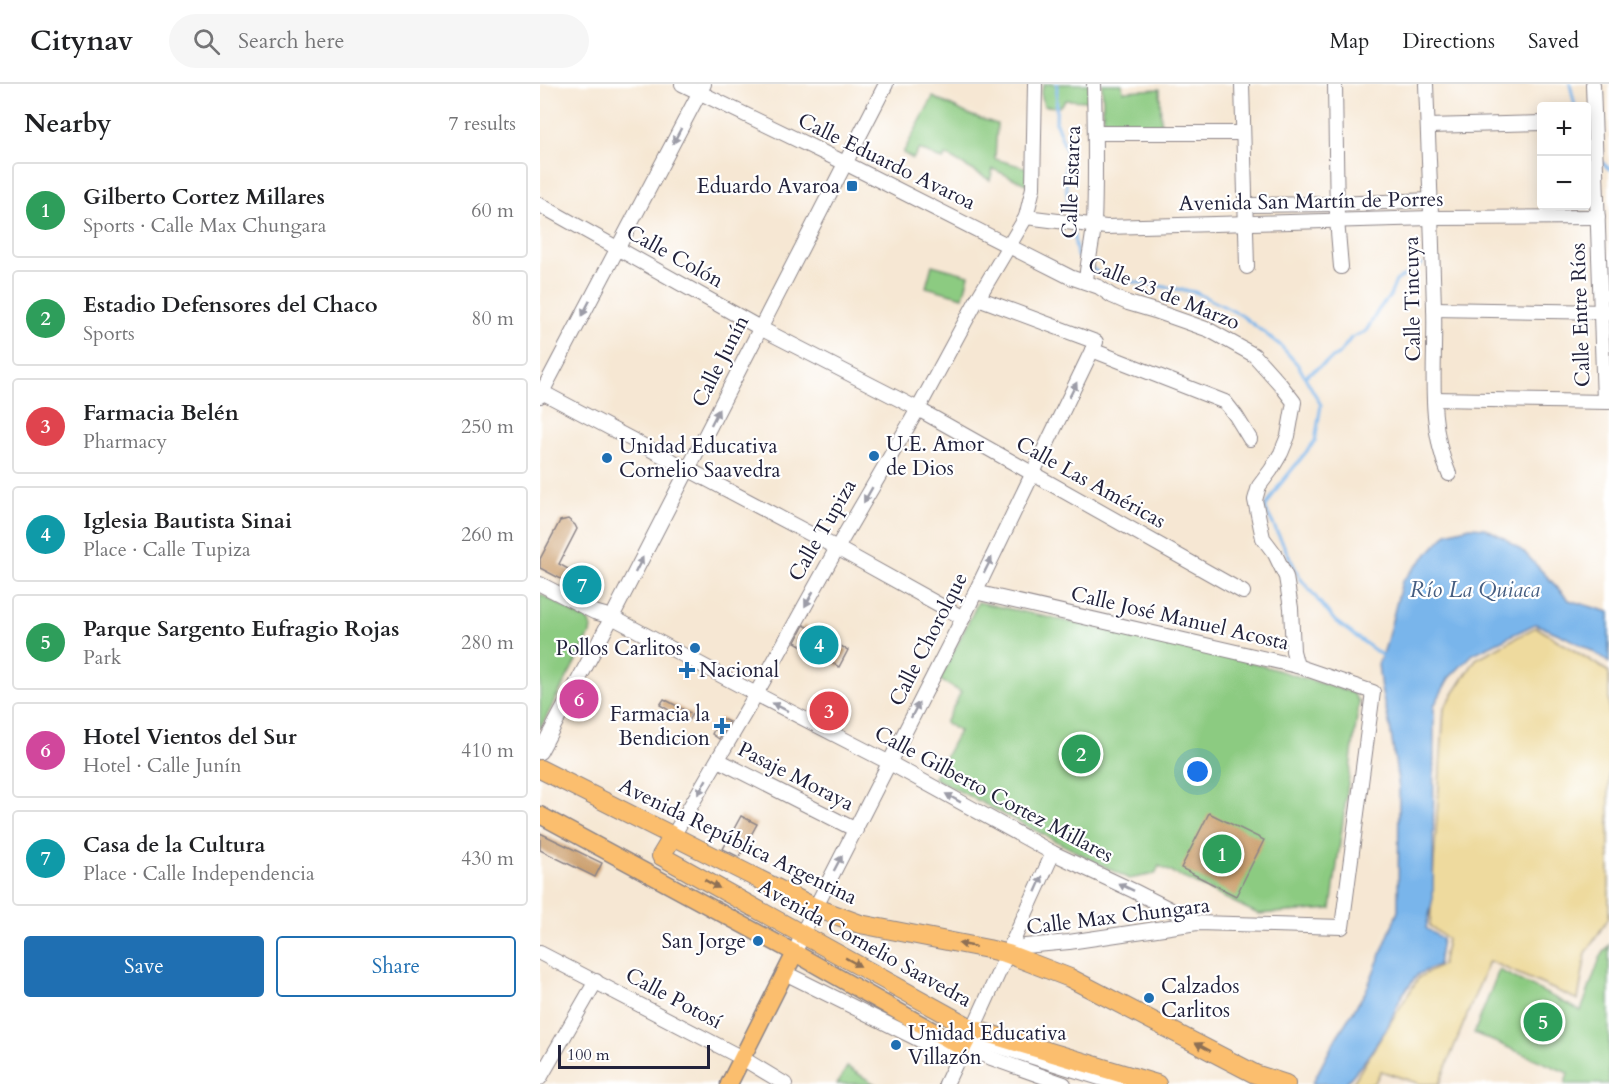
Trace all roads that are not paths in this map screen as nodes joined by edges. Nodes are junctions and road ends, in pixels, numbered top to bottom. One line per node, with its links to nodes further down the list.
1 (682, 84): 9 (street, Calle Eduardo Avaroa)
2 (886, 84): 15 (street, Calle Junín)
3 (1035, 84): 20 (street, Calle Tupiza)
4 (1094, 84): 14 (street, Calle Estarca)
5 (1242, 84): 13 (street)
6 (1335, 84): 17 (street)
7 (1426, 84): 12 (street, Calle Tincuya)
8 (1593, 84): 10 (street, Calle Entre Ríos)
9 (702, 89): 15 (street, Calle Eduardo Avaroa); 27 (street, one-way to 27)
10 (1591, 121): 21 (street, Calle Entre Ríos)
11 (1537, 123): 12 (street)
12 (1428, 126): 16 (street, Calle Tincuya)
13 (1243, 132): 14 (street); 19 (street)
14 (1095, 133): 25 (street, Calle Estarca)
15 (845, 164): 26 (street, Calle Eduardo Avaroa); 35 (street, Calle Junín)
16 (1431, 200): 17 (street, Avenida San Martín de Porres); 22 (street, Calle Tincuya)
17 (1336, 204): 19 (street, Avenida San Martín de Porres); 23 (street)
18 (540, 205): 27 (street, Calle Colón)
19 (1246, 205): 24 (street)
20 (1026, 217): 25 (street, Avenida San Martín de Porres); 26 (street, Calle Tupiza)
21 (1598, 217): 22 (street, Avenida San Martín de Porres); 28 (street, Calle Entre Ríos)
22 (1431, 218): 23 (street, Avenida San Martín de Porres); 33 (street, Calle Tincuya)
23 (1337, 220): 24 (street, Avenida San Martín de Porres); 30 (street)
24 (1247, 222): 25 (street, Avenida San Martín de Porres); 29 (street)
25 (1094, 225): 31 (street, Calle Estarca)
26 (1008, 245): 31 (street, Calle 23 de Marzo); 32 (street, Calle Tupiza)
27 (617, 247): 35 (street, Calle Colón); 37 (street, one-way to 37)
28 (1604, 248): 34 (street, Calle Entre Ríos)
29 (1247, 267)
30 (1341, 267)
31 (1086, 282): 51 (street, Calle 23 de Marzo)
32 (978, 298): 36 (street); 40 (street, Calle Tupiza)
33 (1434, 309): 34 (street); 38 (street, Calle Tincuya)
34 (1605, 312): 39 (street, Calle Entre Ríos)
35 (760, 328): 40 (street, Calle Colón); 42 (street, Calle Junín, one-way to 35)
36 (1094, 346): 41 (street); 43 (street, Calle Chorolque, one-way to 36)
37 (541, 393): 42 (street)
38 (1434, 399): 39 (street); 44 (street, Calle Tincuya)
39 (1607, 401)
40 (918, 409): 43 (street, Calle Las Américas); 45 (street, Calle Tupiza, one-way to 45)
41 (1250, 439)
42 (688, 469): 45 (street); 49 (street, Calle Junín, one-way to 42)
43 (1033, 473): 47 (street, Calle Chorolque, one-way to 43); 48 (street, Calle Las Américas)
44 (1449, 474)
45 (837, 548): 50 (street); 52 (street, Calle Tupiza, one-way to 52)
46 (540, 584): 49 (street, Calle Gilberto Cortez Millares)
47 (975, 592): 50 (street, Calle Chorolque); 51 (street, Calle José Manuel Acosta)
48 (1243, 592)
49 (612, 617): 52 (street, Calle Gilberto Cortez Millares); 53 (street, Calle Junín)
50 (963, 618): 55 (street, Calle Chorolque, one-way to 50)
51 (1297, 666): 64 (street, Calle José Manuel Acosta)
52 (756, 694): 54 (street, Calle Tupiza); 55 (street, Calle Gilberto Cortez Millares, one-way to 52)
53 (540, 752)
54 (718, 760): 58 (street, Pasaje Moraya); 59 (street, Calle Tupiza, one-way to 59)
55 (888, 762): 58 (street, Calle Chorolque); 60 (street, Calle Gilberto Cortez Millares, one-way to 55)
56 (540, 769): 59 (highway, Avenida República Argentina)
57 (540, 815): 67 (main road)
58 (856, 830): 62 (street, Calle Chorolque, one-way to 58)
59 (673, 836): 61 (highway, Calle Tupiza); 62 (highway, Avenida República Argentina)
60 (1053, 853): 63 (street, Calle Gilberto Cortez Millares, one-way to 60); 68 (street, one-way to 60)
61 (661, 856): 65 (highway, Avenida Cornelio Saavedra, one-way to 65)
62 (814, 908): 65 (street, Calle Chorolque); 68 (highway, Avenida República Argentina, one-way to 62)
63 (1197, 923): 64 (street, Calle Max Chungara); 68 (street, Calle Max Chungara)
64 (1342, 927)
65 (801, 934): 67 (street, Calle Chorolque); 71 (highway, Avenida Cornelio Saavedra, one-way to 71)
66 (540, 953): 70 (street, Calle Potosí)
67 (795, 953): 69 (main road); 71 (main road)
68 (1008, 954): 71 (street); 74 (highway, Avenida República Argentina, one-way to 68)
69 (785, 973): 71 (street); 72 (main road)
70 (596, 981): 72 (street, Calle Potosí); 73 (street)
71 (966, 1043): 77 (street); 78 (street); 79 (street); 80 (highway, Avenida Cornelio Saavedra)
72 (742, 1058): 75 (main road); 76 (street, Calle Potosí)
73 (540, 1078)
74 (1253, 1079): 81 (highway, Avenida República Argentina)
75 (729, 1084)
76 (785, 1084)
77 (946, 1084)
78 (1064, 1084)
79 (1119, 1084)
80 (1157, 1084)
81 (1286, 1084)

